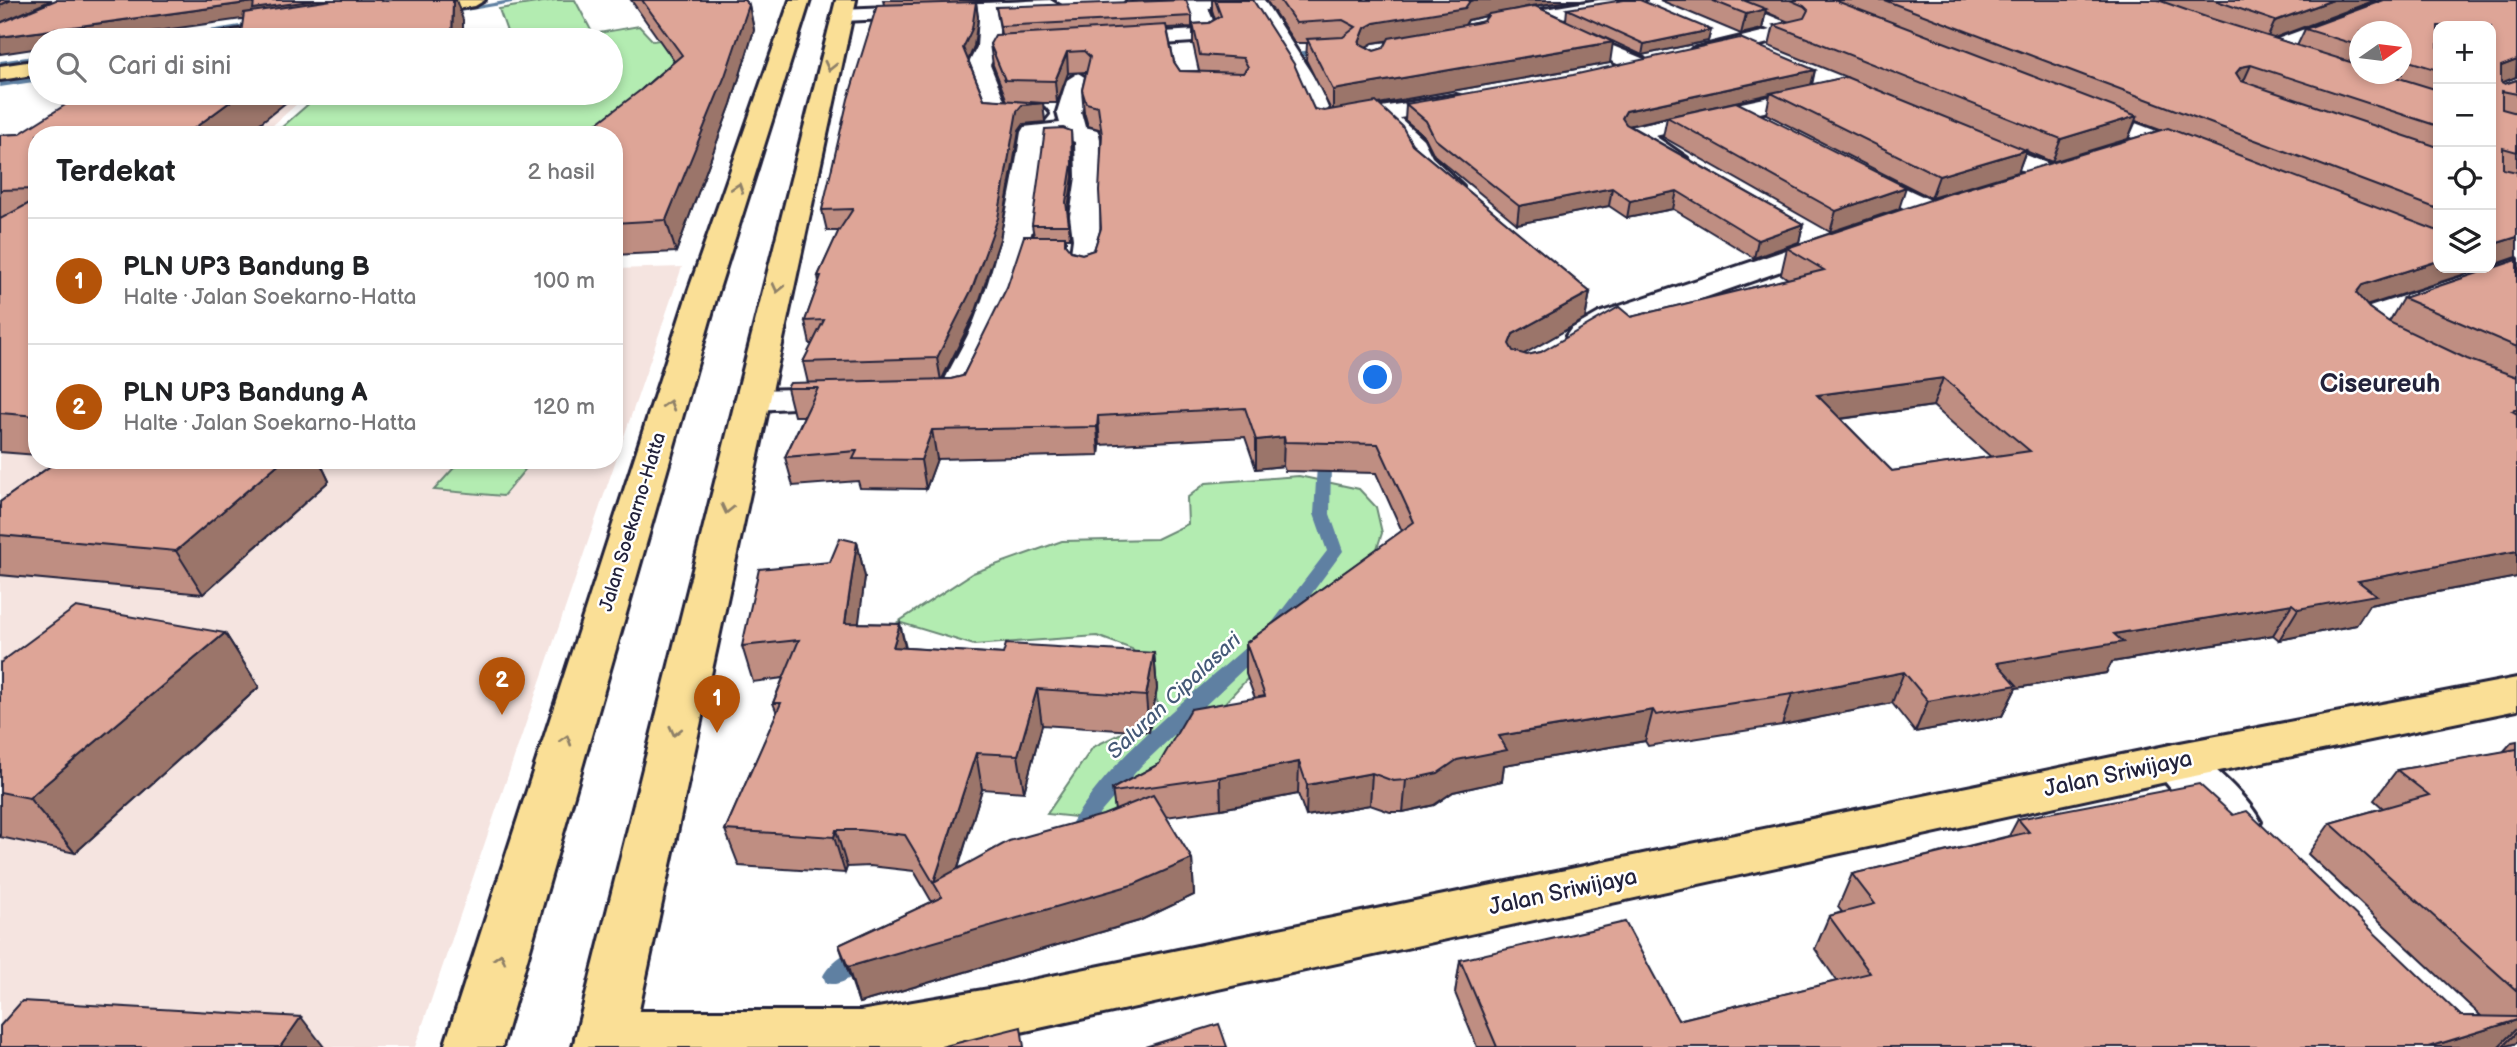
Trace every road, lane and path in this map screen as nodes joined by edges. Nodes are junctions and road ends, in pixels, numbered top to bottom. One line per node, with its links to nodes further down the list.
1 (1248, 0): 7 (street)
2 (1254, 0): 40 (street)
3 (1506, 0): 13 (street)
4 (1715, 0): 22 (street)
5 (2402, 0): 25 (street)
6 (464, 1): 12 (main road)
7 (1196, 2): 18 (street); 19 (street)
8 (1641, 2): 13 (street)
9 (829, 5): 11 (street); 57 (main road, one-way to 57); 62 (main road, Jalan Soekarno-Hatta, one-way to 9)
10 (1067, 5): 11 (street)
11 (989, 9): 24 (street)
12 (392, 13)
13 (1535, 16): 15 (street); 31 (street)
14 (313, 25): 16 (main road)
15 (1476, 27)
16 (293, 28)
17 (1700, 28): 22 (street)
18 (1178, 37): 19 (street); 29 (street)
19 (1130, 40): 20 (street)
20 (1092, 42)
21 (2242, 43): 25 (street)
22 (1737, 45): 26 (street); 27 (street)
23 (1014, 46): 24 (street)
24 (988, 47): 41 (street)
25 (2266, 51): 30 (street)
26 (1683, 57)
27 (1772, 59)
28 (1659, 61): 31 (street)
29 (1182, 62)
30 (2304, 63)
31 (1636, 64): 34 (street)
32 (28, 69): 33 (main road)
33 (0, 73)
34 (1597, 74)
35 (1808, 74): 39 (street)
36 (1078, 80): 41 (street)
37 (1484, 97): 40 (street)
38 (2063, 102): 44 (street)
39 (1735, 111): 42 (street); 48 (street)
40 (1382, 115): 50 (street)
41 (1072, 121): 53 (street); 53 (street)
42 (1771, 130)
43 (1953, 133): 49 (street)
44 (2160, 140): 45 (street); 47 (street)
45 (2123, 151)
46 (1832, 161): 51 (street)
47 (2221, 163)
48 (1696, 171)
49 (2007, 187)
50 (1474, 207)
51 (1895, 222)
52 (1860, 234): 56 (street)
53 (1056, 254): 57 (street)
54 (2504, 273): 55 (street)
55 (2409, 350)
56 (1556, 351)
57 (752, 400): 61 (main road, one-way to 61)
58 (2517, 694): 59 (main road, Jalan Sriwijaya)
59 (2175, 762): 60 (street); 61 (main road, Jalan Sriwijaya)
60 (2272, 856)
61 (603, 1042)
62 (473, 1047)

